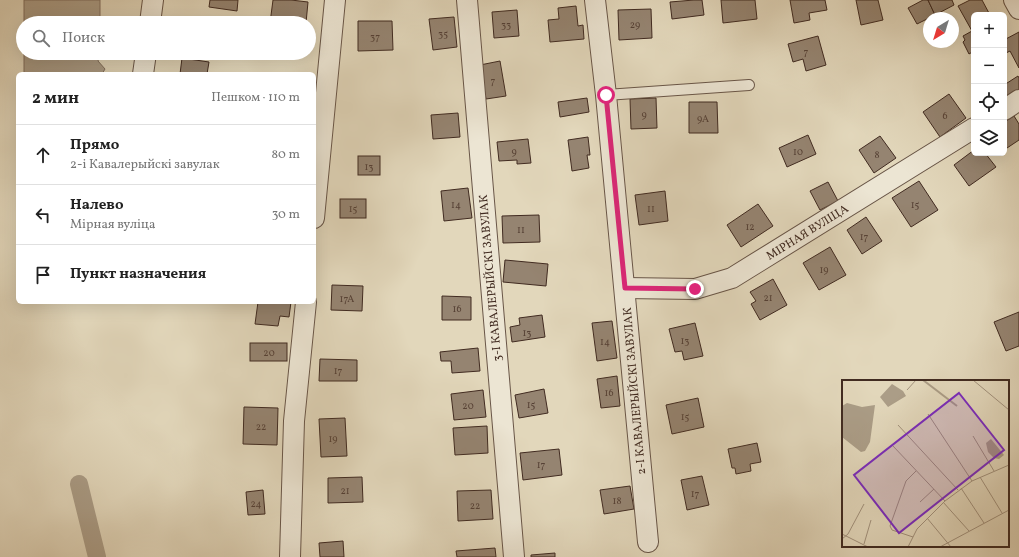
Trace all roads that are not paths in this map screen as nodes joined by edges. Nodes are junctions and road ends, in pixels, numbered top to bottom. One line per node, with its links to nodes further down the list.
1 (153, 0): 7 (street)
2 (335, 0): 15 (street)
3 (466, 0): 20 (street, 3-І КАВАЛЕРЫЙСКІ ЗАВУЛАК)
4 (595, 0): 11 (street, 2-І КАВАЛЕРЫЙСКІ ЗАВУЛАК)
5 (1014, 0): 6 (street)
6 (1019, 9)
7 (151, 16)
8 (145, 60): 9 (street)
9 (143, 72)
10 (749, 85): 11 (lane)
11 (606, 95): 16 (street, 2-І КАВАЛЕРЫЙСКІ ЗАВУЛАК)
12 (1019, 100): 13 (street)
13 (1007, 108)
14 (971, 130): 16 (street, МІРНАЯ ВУЛІЦА)
15 (316, 197)
16 (625, 288): 18 (street, 2-І КАВАЛЕРЫЙСКІ ЗАВУЛАК)
17 (306, 304): 19 (street)
18 (648, 542)
19 (290, 557)
20 (514, 557)

